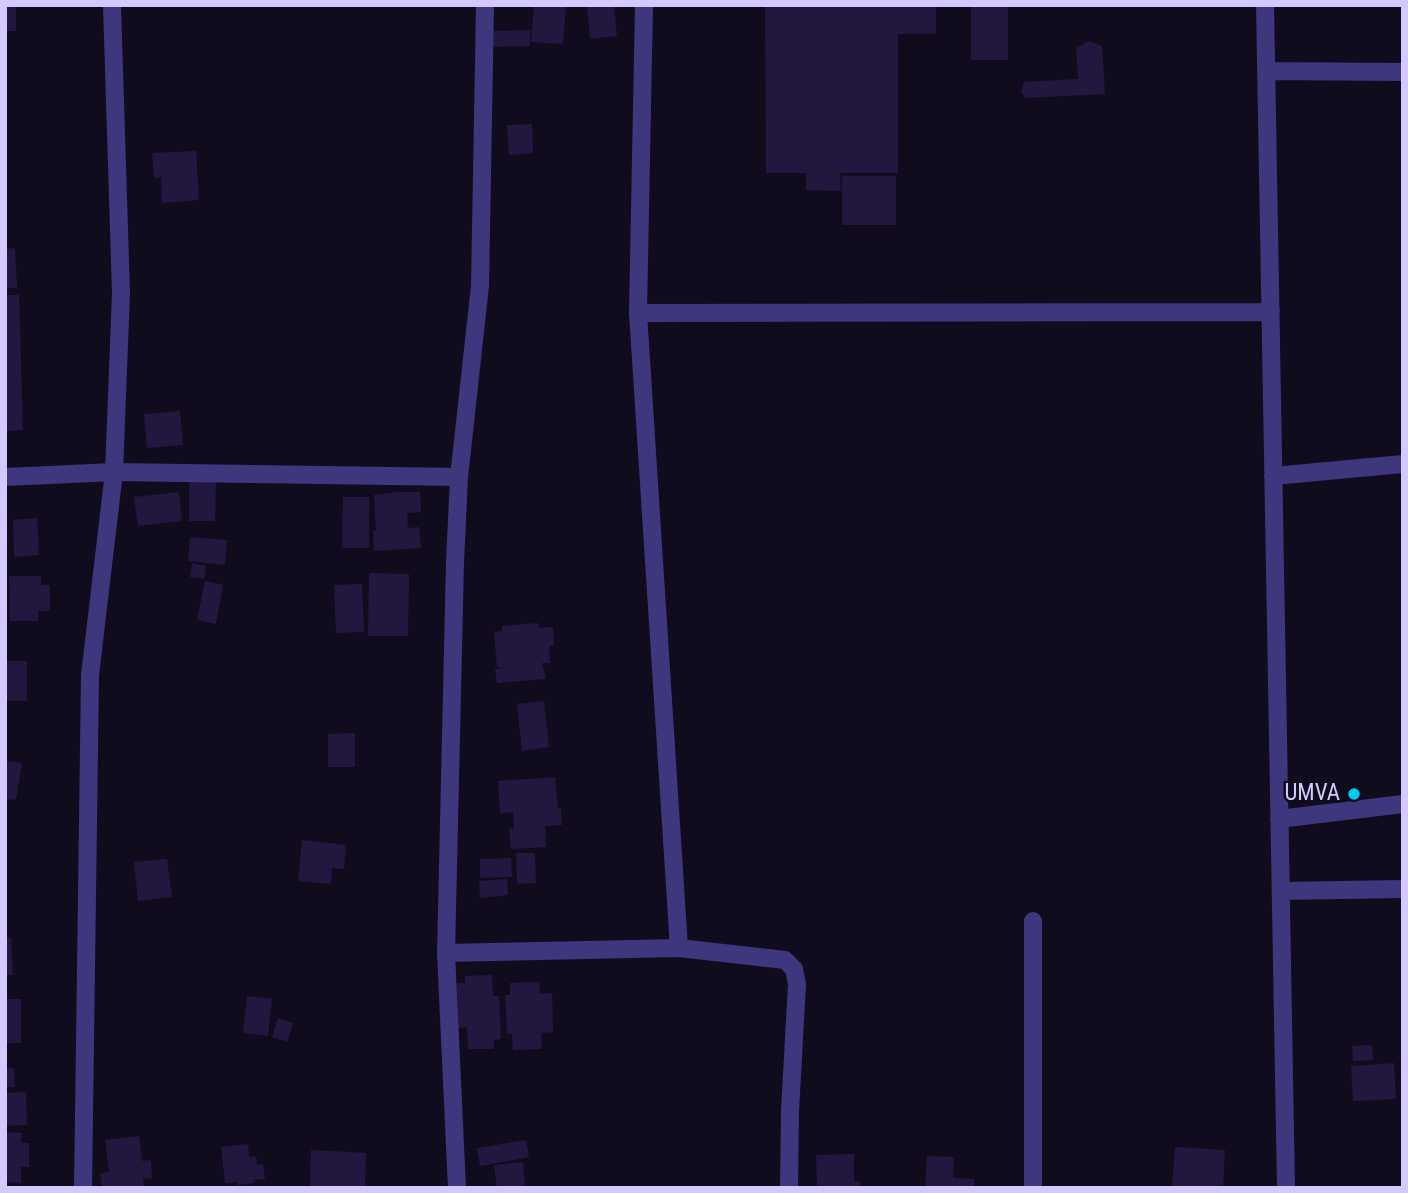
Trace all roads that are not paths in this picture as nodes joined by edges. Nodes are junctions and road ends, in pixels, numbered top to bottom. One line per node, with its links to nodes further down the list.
1 (112, 5): 10 (street)
2 (485, 5): 13 (street)
3 (644, 5): 8 (street)
4 (1265, 5): 5 (street)
5 (1266, 71): 6 (street); 7 (street)
6 (1403, 72)
7 (1271, 312): 8 (street); 11 (street)
8 (638, 313): 19 (street)
9 (1403, 464): 11 (street)
10 (114, 472): 12 (street); 13 (street); 21 (street)
11 (1273, 476): 15 (street)
12 (5, 477)
13 (459, 477): 20 (street)
14 (1403, 804): 15 (street)
15 (1279, 819): 17 (street)
16 (1403, 889): 17 (street)
17 (1281, 891): 25 (street)
18 (1033, 921): 24 (street)
19 (679, 948): 20 (street); 23 (street)
20 (446, 953): 22 (street)
21 (83, 1188)
22 (457, 1188)
23 (789, 1188)
24 (1032, 1188)
25 (1286, 1188)

